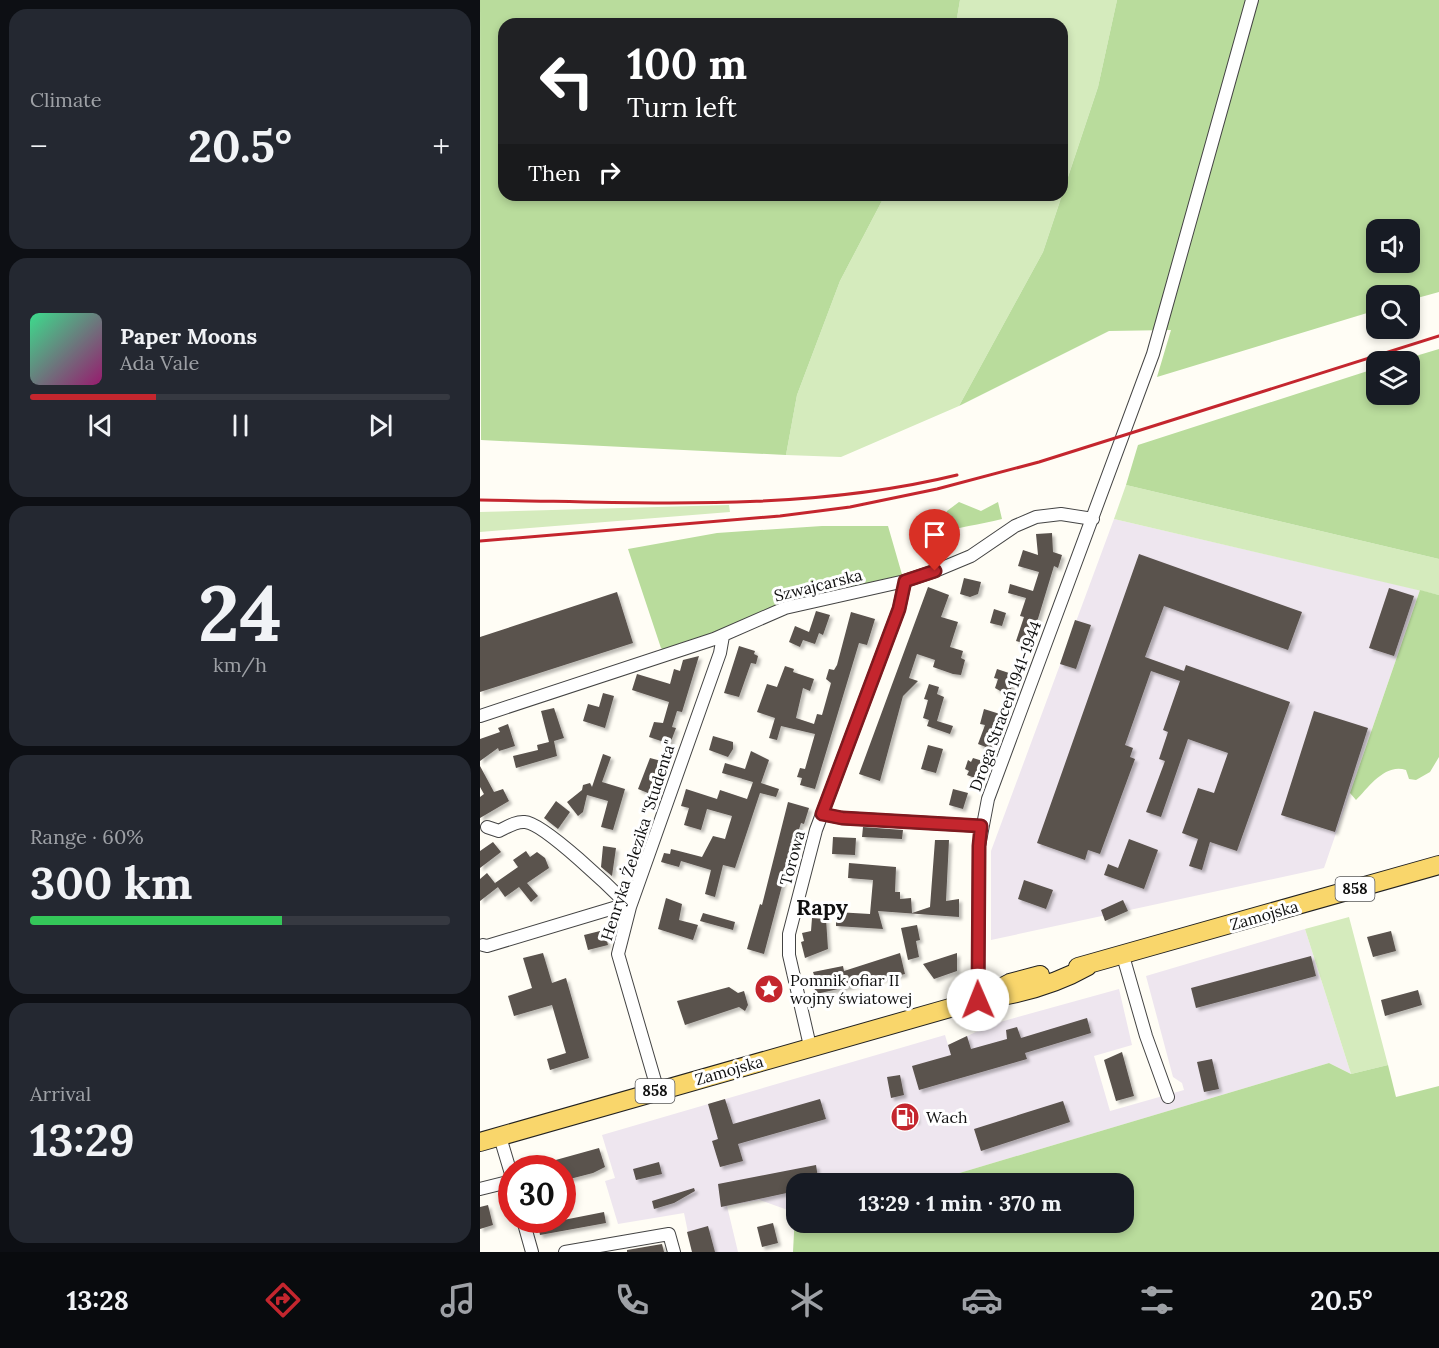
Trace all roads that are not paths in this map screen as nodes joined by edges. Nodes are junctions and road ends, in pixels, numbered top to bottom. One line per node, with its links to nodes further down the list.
1 (1252, 0): 2 (street, Droga Straceń 1941-1944)
2 (1093, 519): 3 (street, Szwajcarska); 8 (street, Droga Straceń 1941-1944)
3 (905, 581): 4 (street, Szwajcarska); 6 (street, Torowa)
4 (723, 636): 5 (street, Szwajcarska); 10 (street, Henryka Żelezika "Studenta")
5 (480, 716)
6 (822, 814): 8 (street); 14 (street, Torowa)
7 (487, 826): 10 (street)
8 (981, 826): 13 (street, Droga Straceń 1941-1944)
9 (1439, 864): 12 (main road, Zamojska / 858)
10 (628, 906): 11 (street); 15 (street, Henryka Żelezika "Studenta")
11 (483, 945)
12 (1123, 956): 13 (main road, Zamojska / 858); 16 (street)
13 (978, 1000): 14 (main road, Zamojska / 858)
14 (810, 1046): 15 (main road, Zamojska / 858)
15 (661, 1090): 17 (main road, Zamojska / 858)
16 (1168, 1097)
17 (500, 1137): 18 (main road, Zamojska / 858); 19 (street)
18 (480, 1142)
19 (505, 1155)
20 (498, 1183): 21 (street)
21 (480, 1189)
22 (527, 1233): 23 (street)
23 (532, 1252)
24 (565, 1252): 25 (street)
25 (674, 1252)

